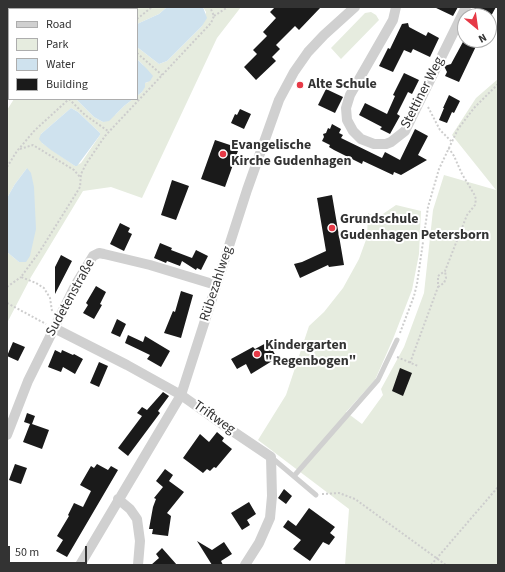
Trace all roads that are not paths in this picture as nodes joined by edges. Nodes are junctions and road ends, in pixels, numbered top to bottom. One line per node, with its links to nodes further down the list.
1 (355, 7): 4 (street, Rübezahlweg)
2 (396, 7): 3 (street, Stettiner Weg)
3 (466, 7)
4 (216, 285): 5 (street, Sudetenstraße); 7 (street, Rübezahlweg)
5 (54, 328): 7 (street, Triftweg); 8 (street, Sudetenstraße)
6 (397, 340): 10 (lane)
7 (182, 395): 9 (street, Triftweg); 12 (street, Rübezahlweg)
8 (7, 435)
9 (271, 457): 10 (lane); 15 (street)
10 (294, 476): 11 (lane)
11 (316, 495)
12 (118, 499): 13 (street, Rübezahlweg); 14 (street)
13 (80, 565)
14 (138, 565)
15 (245, 565)

